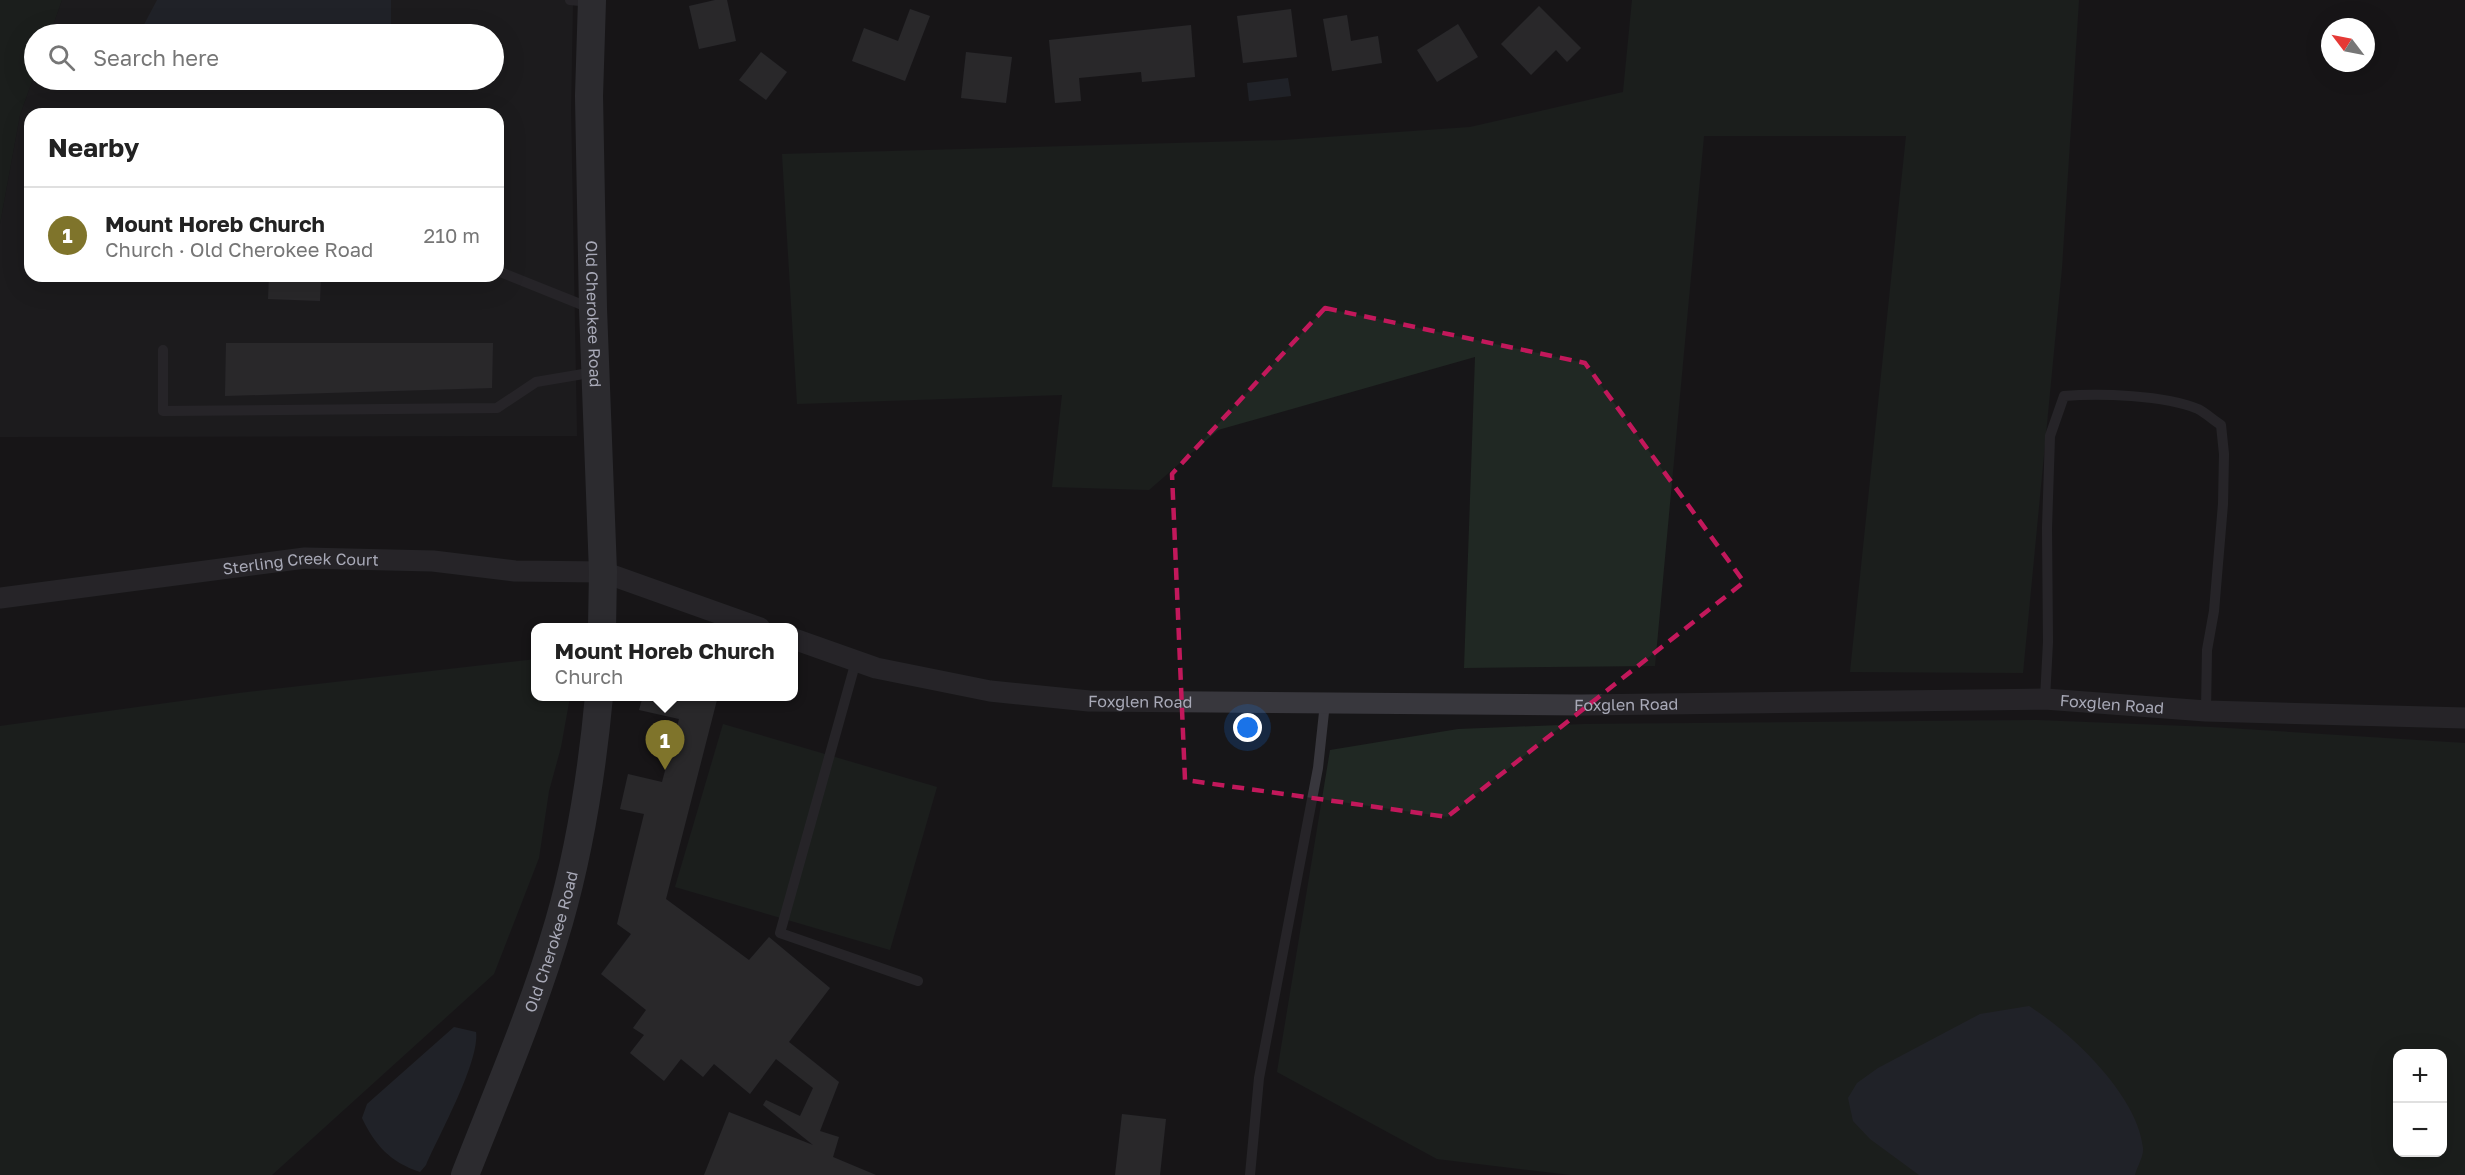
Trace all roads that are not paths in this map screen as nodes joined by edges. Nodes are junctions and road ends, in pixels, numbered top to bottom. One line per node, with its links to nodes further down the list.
1 (585, 1): 3 (street, Old Cherokee Road)
2 (504, 274): 3 (lane)
3 (593, 309): 5 (street, Old Cherokee Road)
4 (163, 350): 5 (lane)
5 (595, 372): 6 (street, Old Cherokee Road)
6 (603, 572): 7 (street, Sterling Creek Court); 8 (street, Old Cherokee Road); 9 (street)
7 (0, 598)
8 (602, 623)
9 (749, 623)
10 (798, 640): 11 (street, Foxglen Road)
11 (856, 661): 14 (street, Foxglen Road); 17 (lane)
12 (2045, 699): 14 (street, Foxglen Road); 15 (street, Foxglen Road); 15 (lane)
13 (598, 701): 18 (street, Old Cherokee Road)
14 (1325, 703): 19 (lane)
15 (2206, 711): 16 (street, Foxglen Road)
16 (2465, 718)
17 (918, 981)
18 (465, 1175)
19 (1251, 1175)

